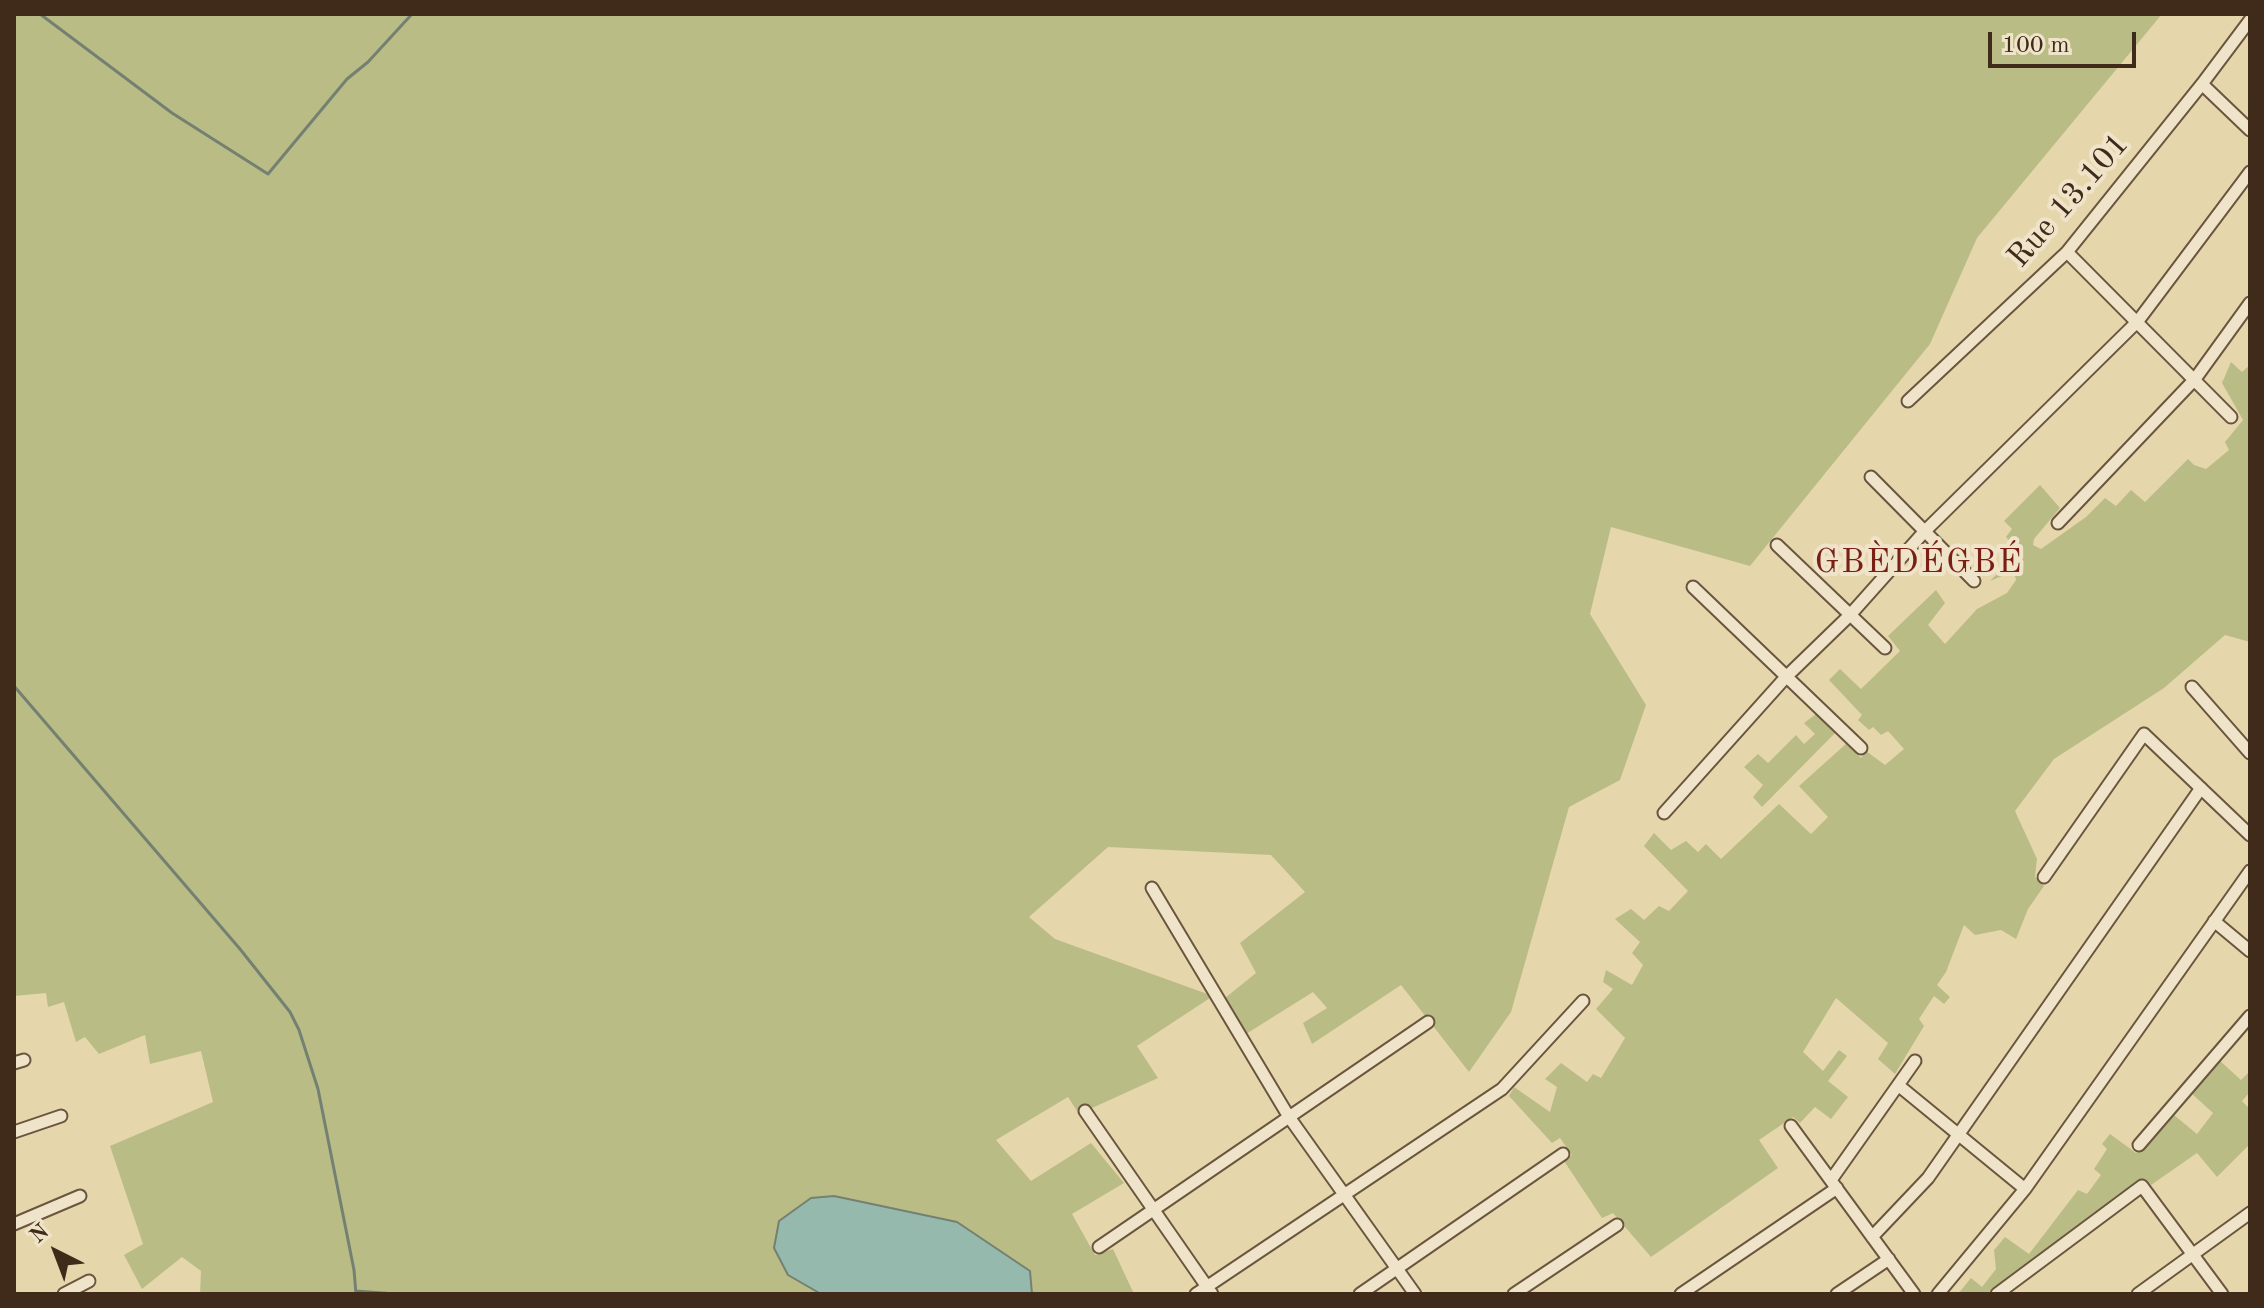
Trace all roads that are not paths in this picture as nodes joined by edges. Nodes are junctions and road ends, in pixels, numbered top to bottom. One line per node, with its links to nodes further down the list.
1 (2250, 20): 2 (street, Rue 13.101)
2 (2202, 84): 3 (street); 5 (street, Rue 13.101)
3 (2250, 130)
4 (2250, 172): 7 (street)
5 (2067, 252): 7 (street); 9 (street, Rue 13.101)
6 (2250, 303): 8 (street)
7 (2138, 321): 8 (street); 13 (street)
8 (2195, 379): 10 (street); 12 (street)
9 (1908, 401)
10 (2231, 417)
11 (1871, 477): 13 (street)
12 (2058, 523)
13 (1924, 532): 15 (street); 17 (street)
14 (1777, 545): 17 (street)
15 (1974, 581)
16 (1693, 587): 19 (street)
17 (1850, 615): 18 (street); 19 (street)
18 (1885, 648)
19 (1786, 677): 22 (street); 24 (street)
20 (2192, 687): 21 (street)
21 (2248, 747)
22 (1861, 748)
23 (2201, 788): 25 (street); 27 (street); 41 (street)
24 (1664, 813)
25 (2250, 835)
26 (2250, 871): 29 (street)
27 (2044, 877)
28 (1152, 888): 38 (street)
29 (2214, 921): 30 (street); 45 (street)
30 (2250, 951)
31 (1583, 1001): 46 (street)
32 (2250, 1016): 42 (street)
33 (1428, 1022): 38 (street)
34 (1915, 1061): 35 (street)
35 (1898, 1085): 41 (street); 44 (street)
36 (1085, 1111): 48 (street)
37 (61, 1116): 40 (street)
38 (1289, 1117): 46 (street); 48 (street)
39 (1791, 1126): 44 (street)
40 (14, 1132)
41 (1959, 1134): 45 (street); 52 (street)
42 (2139, 1145)
43 (1563, 1154): 56 (street)
44 (1834, 1184): 52 (street); 63 (street)
45 (2025, 1189): 66 (street)
46 (1344, 1195): 56 (street); 58 (street)
47 (80, 1196): 50 (street)
48 (1153, 1210): 53 (street); 58 (street)
49 (2250, 1213): 54 (street)
50 (14, 1224)
51 (1617, 1225): 62 (street)
52 (1872, 1237): 55 (street)
53 (1099, 1247)
54 (2193, 1254): 67 (street); 68 (street); 69 (street)
55 (1889, 1259): 64 (street); 65 (street)
56 (1397, 1269): 60 (street); 61 (street)
57 (89, 1281): 59 (street)
58 (1205, 1292)
59 (64, 1294)
60 (1360, 1294)
61 (1415, 1294)
62 (1514, 1294)
63 (1681, 1294)
64 (1837, 1294)
65 (1914, 1294)
66 (1938, 1294)
67 (1997, 1294)
68 (2138, 1294)
69 (2222, 1294)

